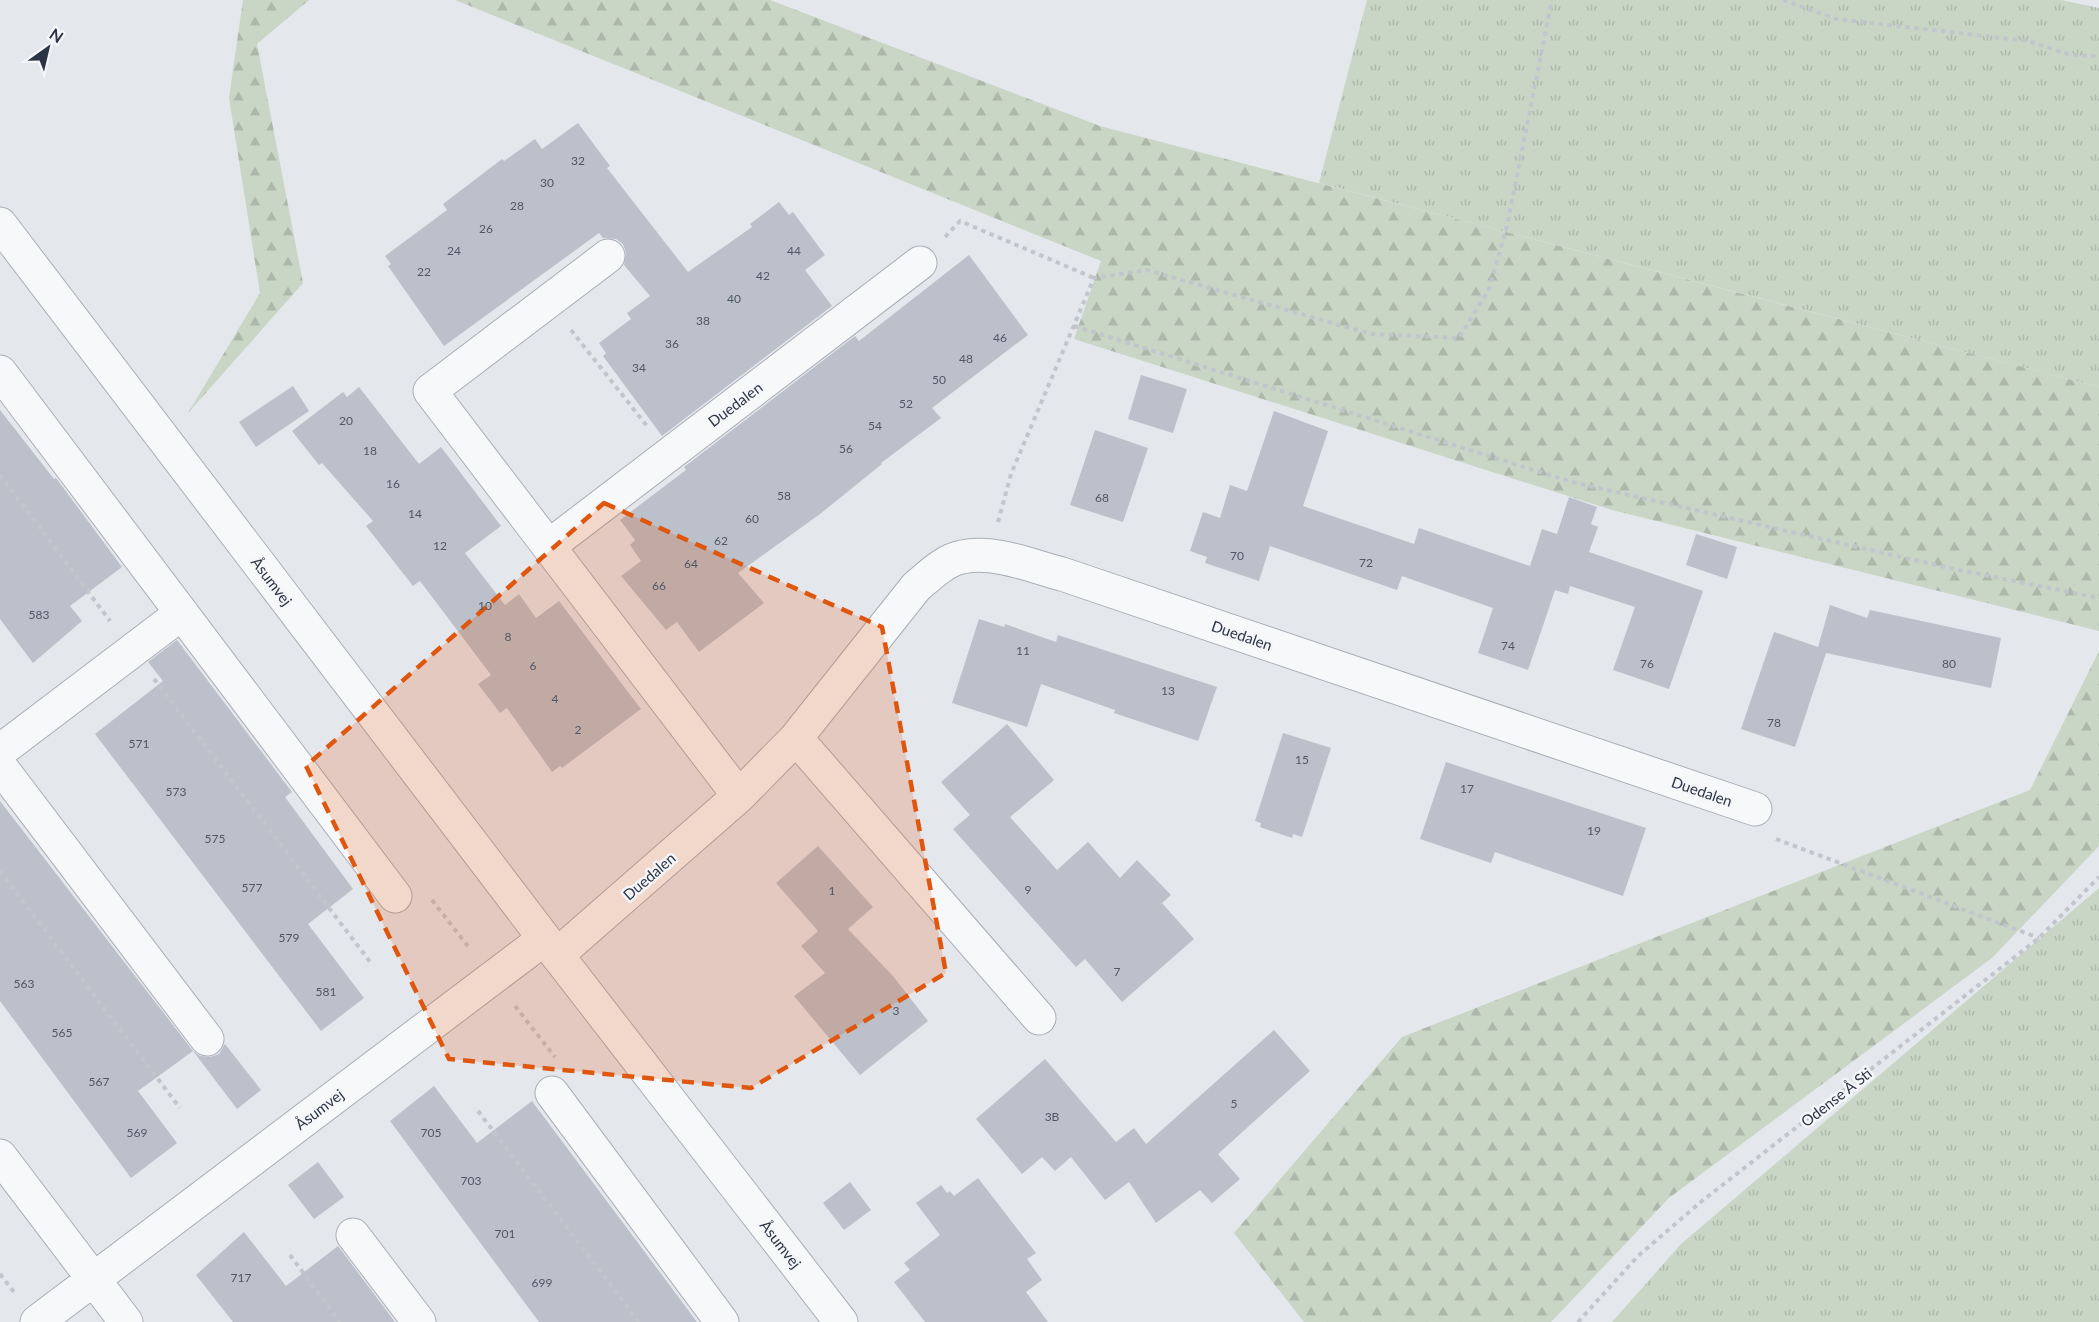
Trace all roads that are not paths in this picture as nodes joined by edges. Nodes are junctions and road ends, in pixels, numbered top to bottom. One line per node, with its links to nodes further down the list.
1 (0, 224): 13 (street, Åsumvej)
2 (608, 256): 5 (street)
3 (921, 263): 5 (street, Duedalen)
4 (0, 372): 6 (street)
5 (549, 546): 10 (street)
6 (182, 613): 8 (street); 12 (street)
7 (796, 738): 10 (street, Duedalen); 11 (street, Duedalen); 14 (street)
8 (0, 751)
9 (0, 766): 15 (street)
10 (739, 795): 13 (street, Duedalen)
11 (1755, 808)
12 (395, 896)
13 (551, 947): 19 (street, Åsumvej); 24 (street, Åsumvej)
14 (1039, 1018)
15 (207, 1040)
16 (552, 1094): 23 (street)
17 (0, 1156): 19 (street)
18 (353, 1235): 22 (street)
19 (94, 1279): 20 (street, Åsumvej); 21 (street)
20 (37, 1322)
21 (126, 1322)
22 (419, 1322)
23 (722, 1322)
24 (841, 1322)

